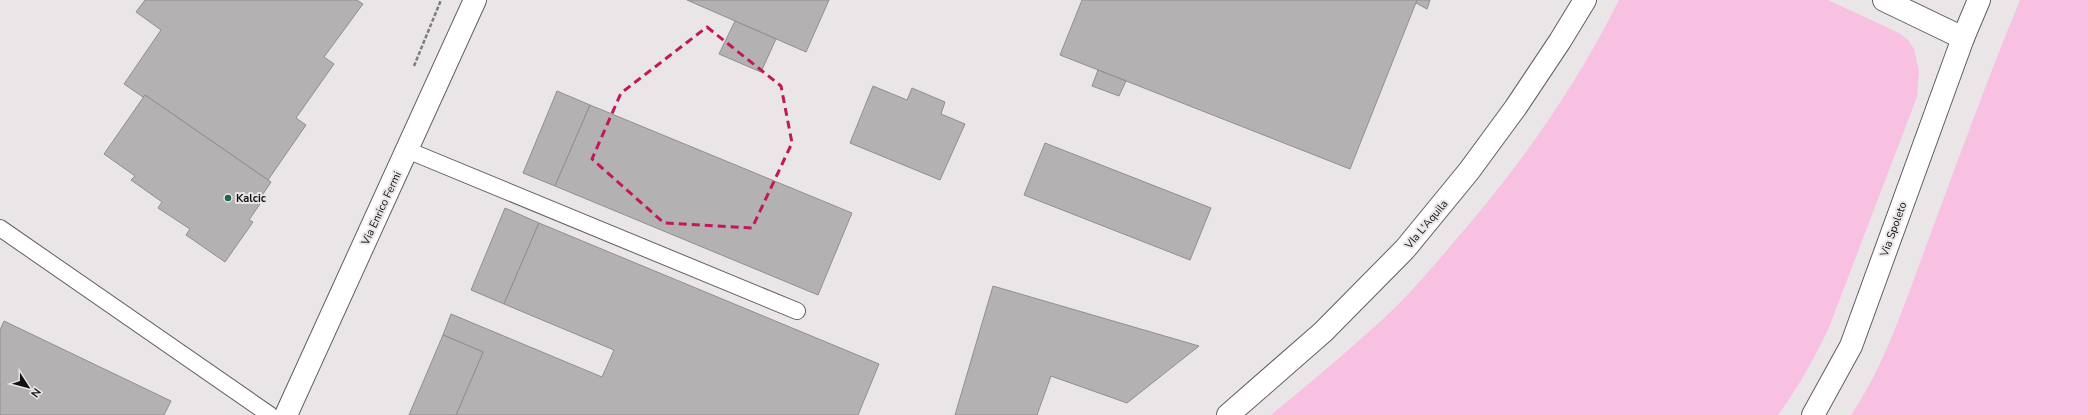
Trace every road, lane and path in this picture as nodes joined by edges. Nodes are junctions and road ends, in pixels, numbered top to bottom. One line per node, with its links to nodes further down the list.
1 (475, 0): 6 (street, Via Enrico Fermi)
2 (1585, 0): 11 (street, VIa L'Aquila)
3 (1884, 0): 5 (street)
4 (1979, 0): 5 (street, Via Spoleto)
5 (1963, 38): 12 (street, Via Spoleto)
6 (407, 150): 8 (lane); 10 (street, Via Enrico Fermi)
7 (0, 228): 9 (lane)
8 (797, 311)
9 (270, 415)
10 (286, 415)
11 (1228, 415)
12 (1813, 415)

